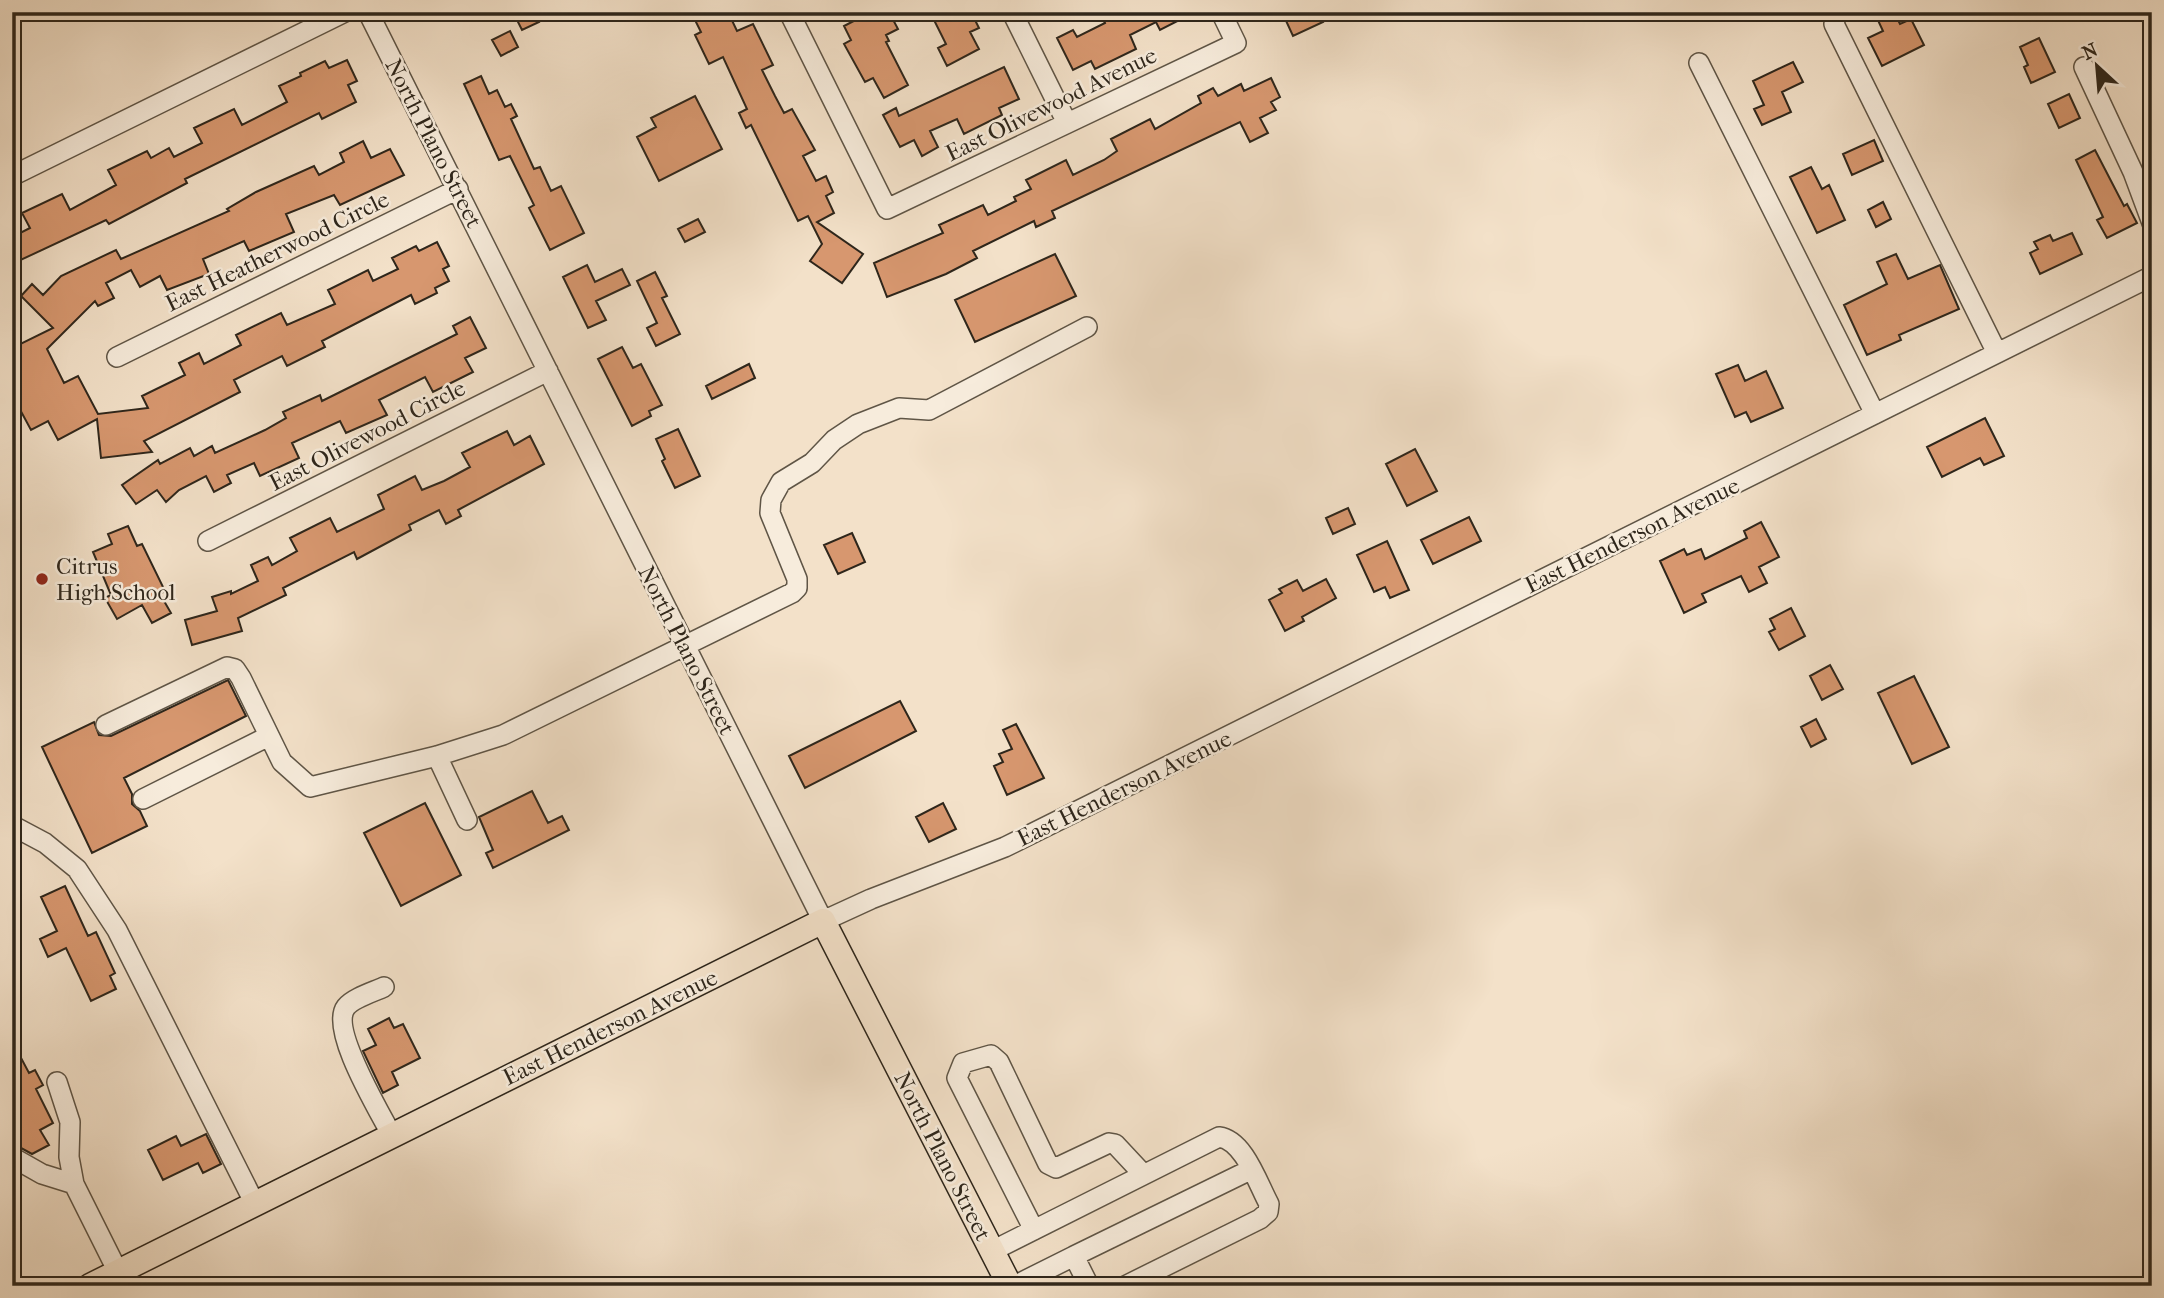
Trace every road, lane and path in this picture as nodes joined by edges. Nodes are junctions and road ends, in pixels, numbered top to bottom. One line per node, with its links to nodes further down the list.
1 (345, 12): 10 (street)
2 (368, 12): 11 (street, North Plano Street)
3 (789, 12): 9 (street, East Olivewood Avenue)
4 (1012, 12): 9 (street)
5 (1221, 12): 9 (street, East Olivewood Avenue)
6 (1837, 12): 15 (street)
7 (1699, 63): 18 (street)
8 (2084, 67): 12 (street)
9 (1067, 123)
10 (12, 176)
11 (458, 189): 16 (street, East Heatherwood Circle); 17 (street, North Plano Street)
12 (2152, 223)
13 (2152, 276): 15 (street, East Henderson Avenue)
14 (1087, 327): 20 (street)
15 (1997, 353): 18 (street, East Henderson Avenue)
16 (117, 357)
17 (548, 371): 19 (street, East Olivewood Circle); 20 (street, North Plano Street)
18 (1875, 414): 27 (street, East Henderson Avenue)
19 (208, 541)
20 (685, 645): 23 (street); 27 (street, North Plano Street)
21 (106, 725): 22 (street)
22 (269, 736): 23 (street); 24 (street)
23 (437, 756): 25 (street)
24 (143, 799)
25 (467, 820)
26 (13, 825): 35 (street)
27 (823, 921): 30 (main road, East Henderson Avenue); 37 (main road, North Plano Street)
28 (384, 987): 30 (street)
29 (57, 1083): 34 (street)
30 (392, 1136): 35 (main road, East Henderson Avenue)
31 (12, 1157): 34 (street)
32 (1250, 1170): 33 (street); 38 (street); 43 (street)
33 (1143, 1174): 36 (street); 36 (street)
34 (74, 1185): 39 (street)
35 (255, 1204): 39 (main road, East Henderson Avenue)
36 (1034, 1230): 37 (street)
37 (992, 1251): 41 (main road, North Plano Street)
38 (1074, 1256): 41 (street); 42 (street)
39 (118, 1272): 40 (main road, East Henderson Avenue)
40 (90, 1286)
41 (1012, 1286)
42 (1088, 1286)
43 (1125, 1286)

